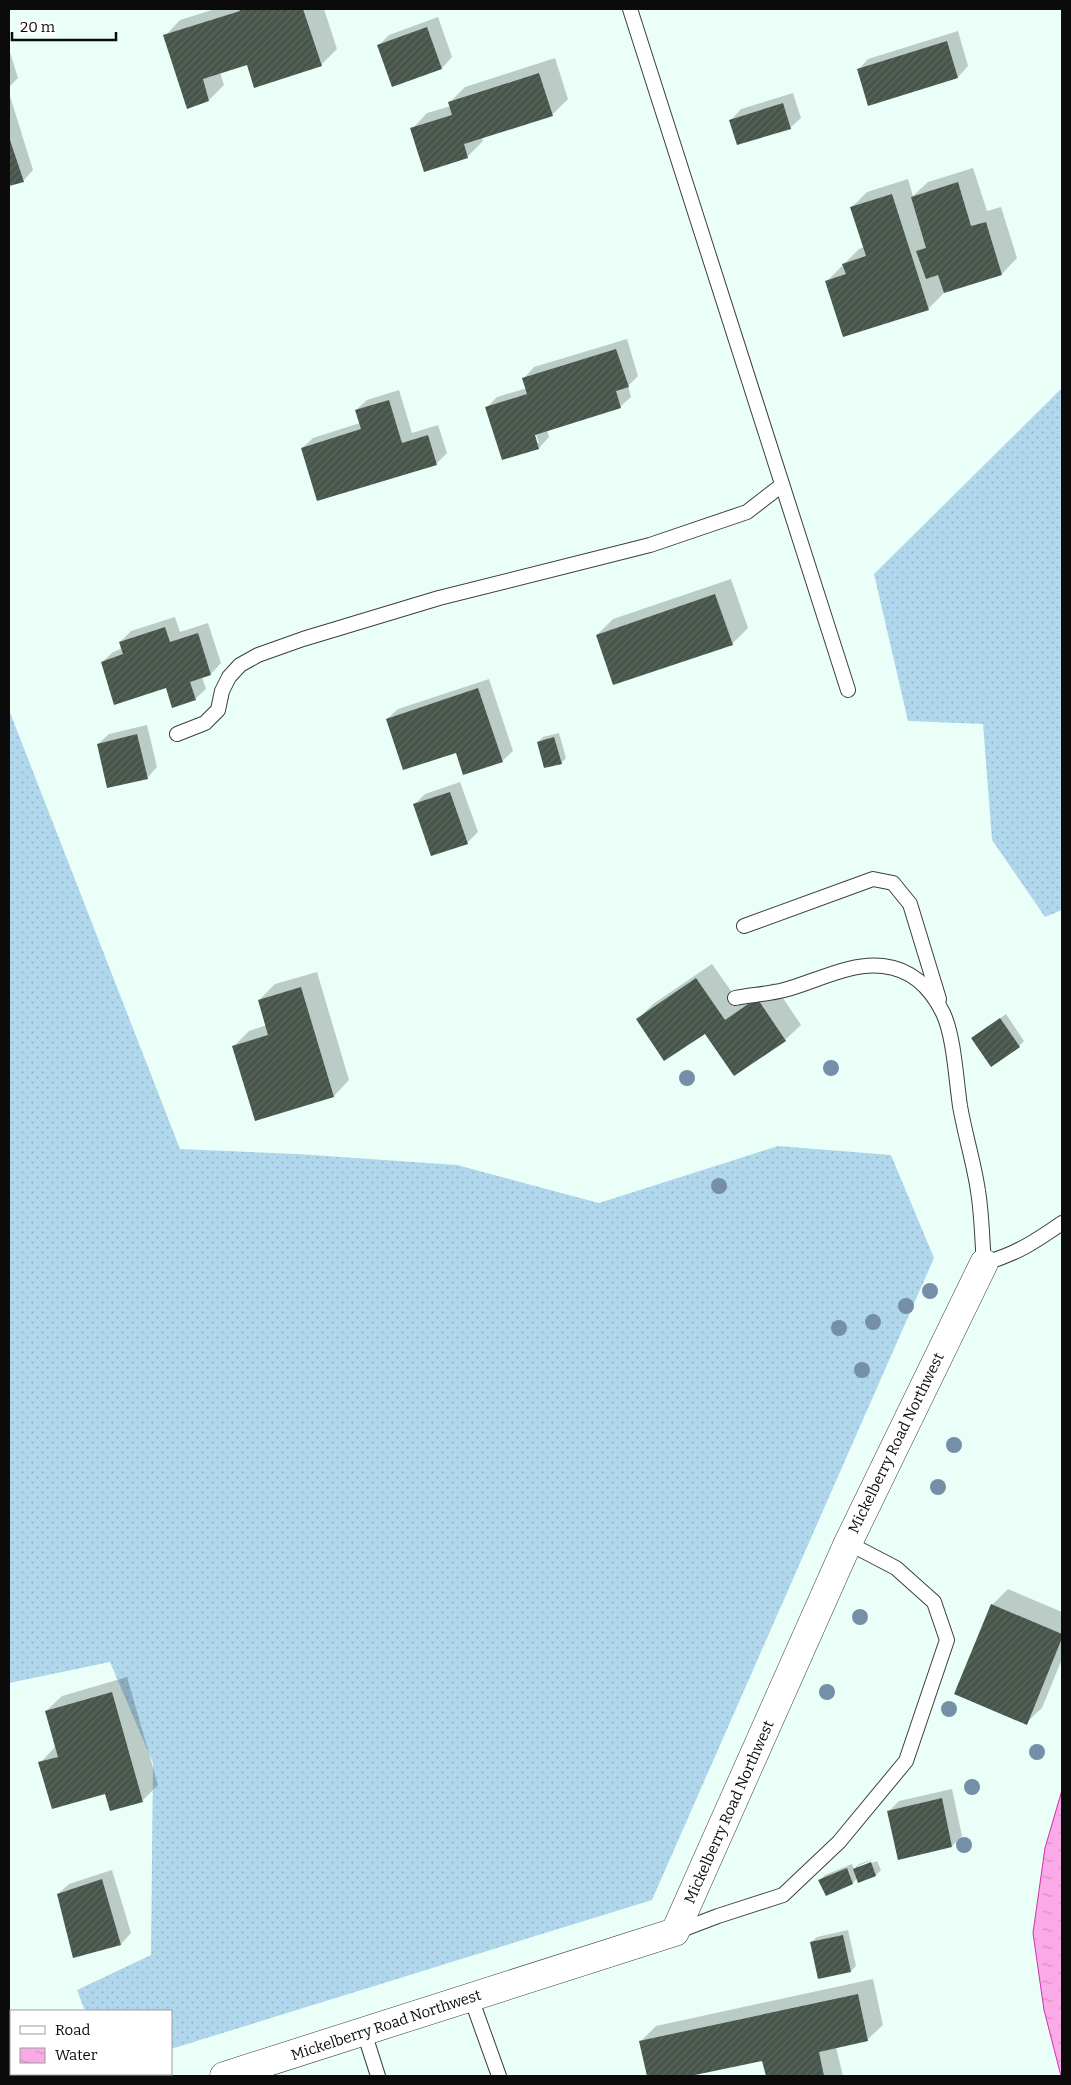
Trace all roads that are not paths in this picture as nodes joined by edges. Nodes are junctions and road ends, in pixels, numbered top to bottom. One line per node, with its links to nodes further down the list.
1 (630, 9): 2 (lane)
2 (782, 485): 3 (lane); 4 (lane)
3 (848, 690)
4 (177, 734)
5 (744, 926): 7 (lane)
6 (735, 998): 7 (lane)
7 (944, 1014): 9 (lane)
8 (1062, 1223): 9 (lane)
9 (984, 1263): 10 (street, Mickelberry Road Northwest)
10 (848, 1543): 11 (street, Mickelberry Road Northwest); 11 (lane)
11 (676, 1932): 12 (street, Mickelberry Road Northwest)
12 (471, 1998): 13 (street, Mickelberry Road Northwest); 16 (lane)
13 (364, 2032): 14 (street, Mickelberry Road Northwest); 15 (lane)
14 (224, 2076)
15 (378, 2076)
16 (499, 2076)

